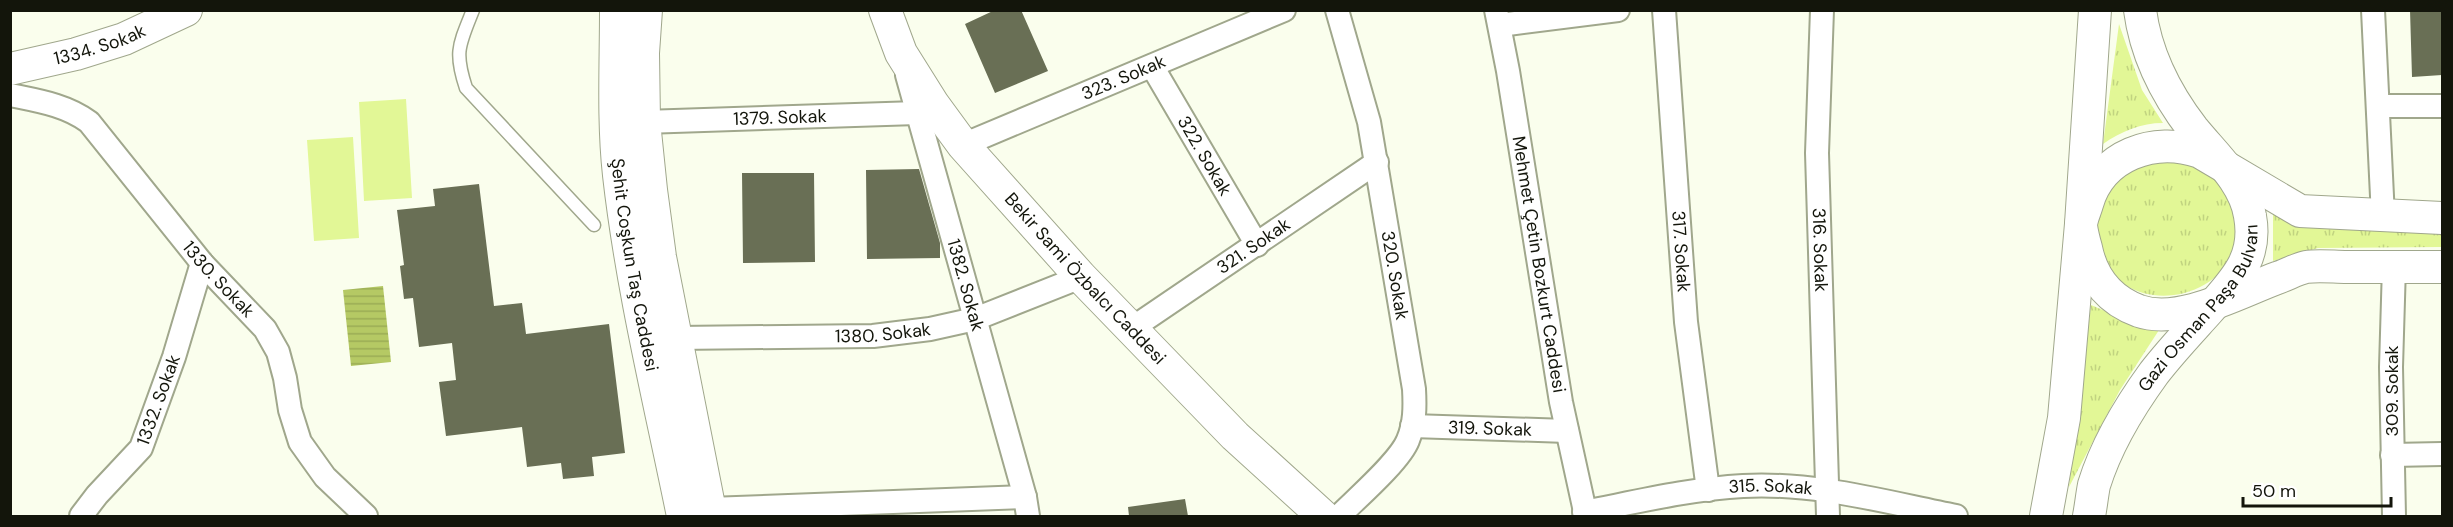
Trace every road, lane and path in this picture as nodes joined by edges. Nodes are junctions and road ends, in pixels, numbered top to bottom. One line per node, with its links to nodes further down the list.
1 (186, 10): 17 (main road, 1334. Sokak)
2 (473, 10): 29 (lane)
3 (616, 10): 46 (main road, Şehit Coşkun Taş Caddesi)
4 (646, 10): 22 (main road, Şehit Coşkun Taş Caddesi)
5 (885, 10): 15 (main road, Bekir Sami Özbalcı Caddesi)
6 (1284, 10): 16 (street, 323. Sokak)
7 (1336, 10): 24 (street, 320. Sokak)
8 (1618, 10): 14 (street)
9 (1664, 10): 44 (street, 317. Sokak)
10 (1822, 10): 43 (street, 316. Sokak)
11 (2095, 10): 28 (main road)
12 (2140, 10): 25 (main road, Gazi Osman Paşa Bulvarı)
13 (2373, 10): 19 (street)
14 (1498, 18): 40 (street, Mehmet Çetin Bozkurt Caddesi)
15 (901, 53): 21 (street, 1382. Sokak); 23 (main road, Bekir Sami Özbalcı Caddesi)
16 (1152, 66): 23 (street, 323. Sokak); 30 (street, 322. Sokak)
17 (10, 69)
18 (10, 95): 31 (street, 1330. Sokak)
19 (2378, 106): 20 (street); 26 (street)
20 (2442, 106)
21 (917, 113): 22 (street, 1379. Sokak); 36 (street, 1382. Sokak)
22 (644, 122): 38 (main road, Şehit Coşkun Taş Caddesi)
23 (963, 145): 34 (main road, Bekir Sami Özbalcı Caddesi)
24 (1377, 162): 30 (street, 321. Sokak); 39 (street, 320. Sokak)
25 (2223, 167): 26 (main road); 28 (main road); 35 (main road, Gazi Osman Paşa Bulvarı)
26 (2383, 217): 27 (main road)
27 (2442, 218)
28 (2081, 224): 35 (main road); 54 (main road)
29 (594, 225)
30 (1257, 245): 37 (street, 321. Sokak)
31 (202, 263): 48 (street, 1332. Sokak); 49 (street, 1330. Sokak)
32 (2394, 267): 33 (main road); 35 (main road); 42 (street, 309. Sokak)
33 (2442, 267)
34 (1081, 277): 36 (street, 1380. Sokak); 37 (main road, Bekir Sami Özbalcı Caddesi)
35 (2216, 301): 55 (main road, Gazi Osman Paşa Bulvarı)
36 (975, 319): 38 (street, 1380. Sokak); 45 (street, 1382. Sokak)
37 (1131, 328): 50 (main road, Bekir Sami Özbalcı Caddesi)
38 (676, 338): 46 (main road, Şehit Coşkun Taş Caddesi)
39 (1412, 426): 40 (street, 319. Sokak); 51 (street, 320. Sokak)
40 (1567, 431): 47 (street, Mehmet Çetin Bozkurt Caddesi)
41 (2442, 454): 42 (street)
42 (2392, 455): 56 (street, 309. Sokak)
43 (1826, 489): 44 (street, 315. Sokak); 52 (street, 316. Sokak); 53 (street, 315. Sokak)
44 (1708, 490): 47 (street, 315. Sokak)
45 (1027, 507): 46 (street)
46 (701, 514)
47 (1585, 514)
48 (81, 516)
49 (366, 516)
50 (1323, 516)
51 (1339, 516)
52 (1828, 516)
53 (1956, 516)
54 (2046, 516)
55 (2089, 516)
56 (2394, 516)

